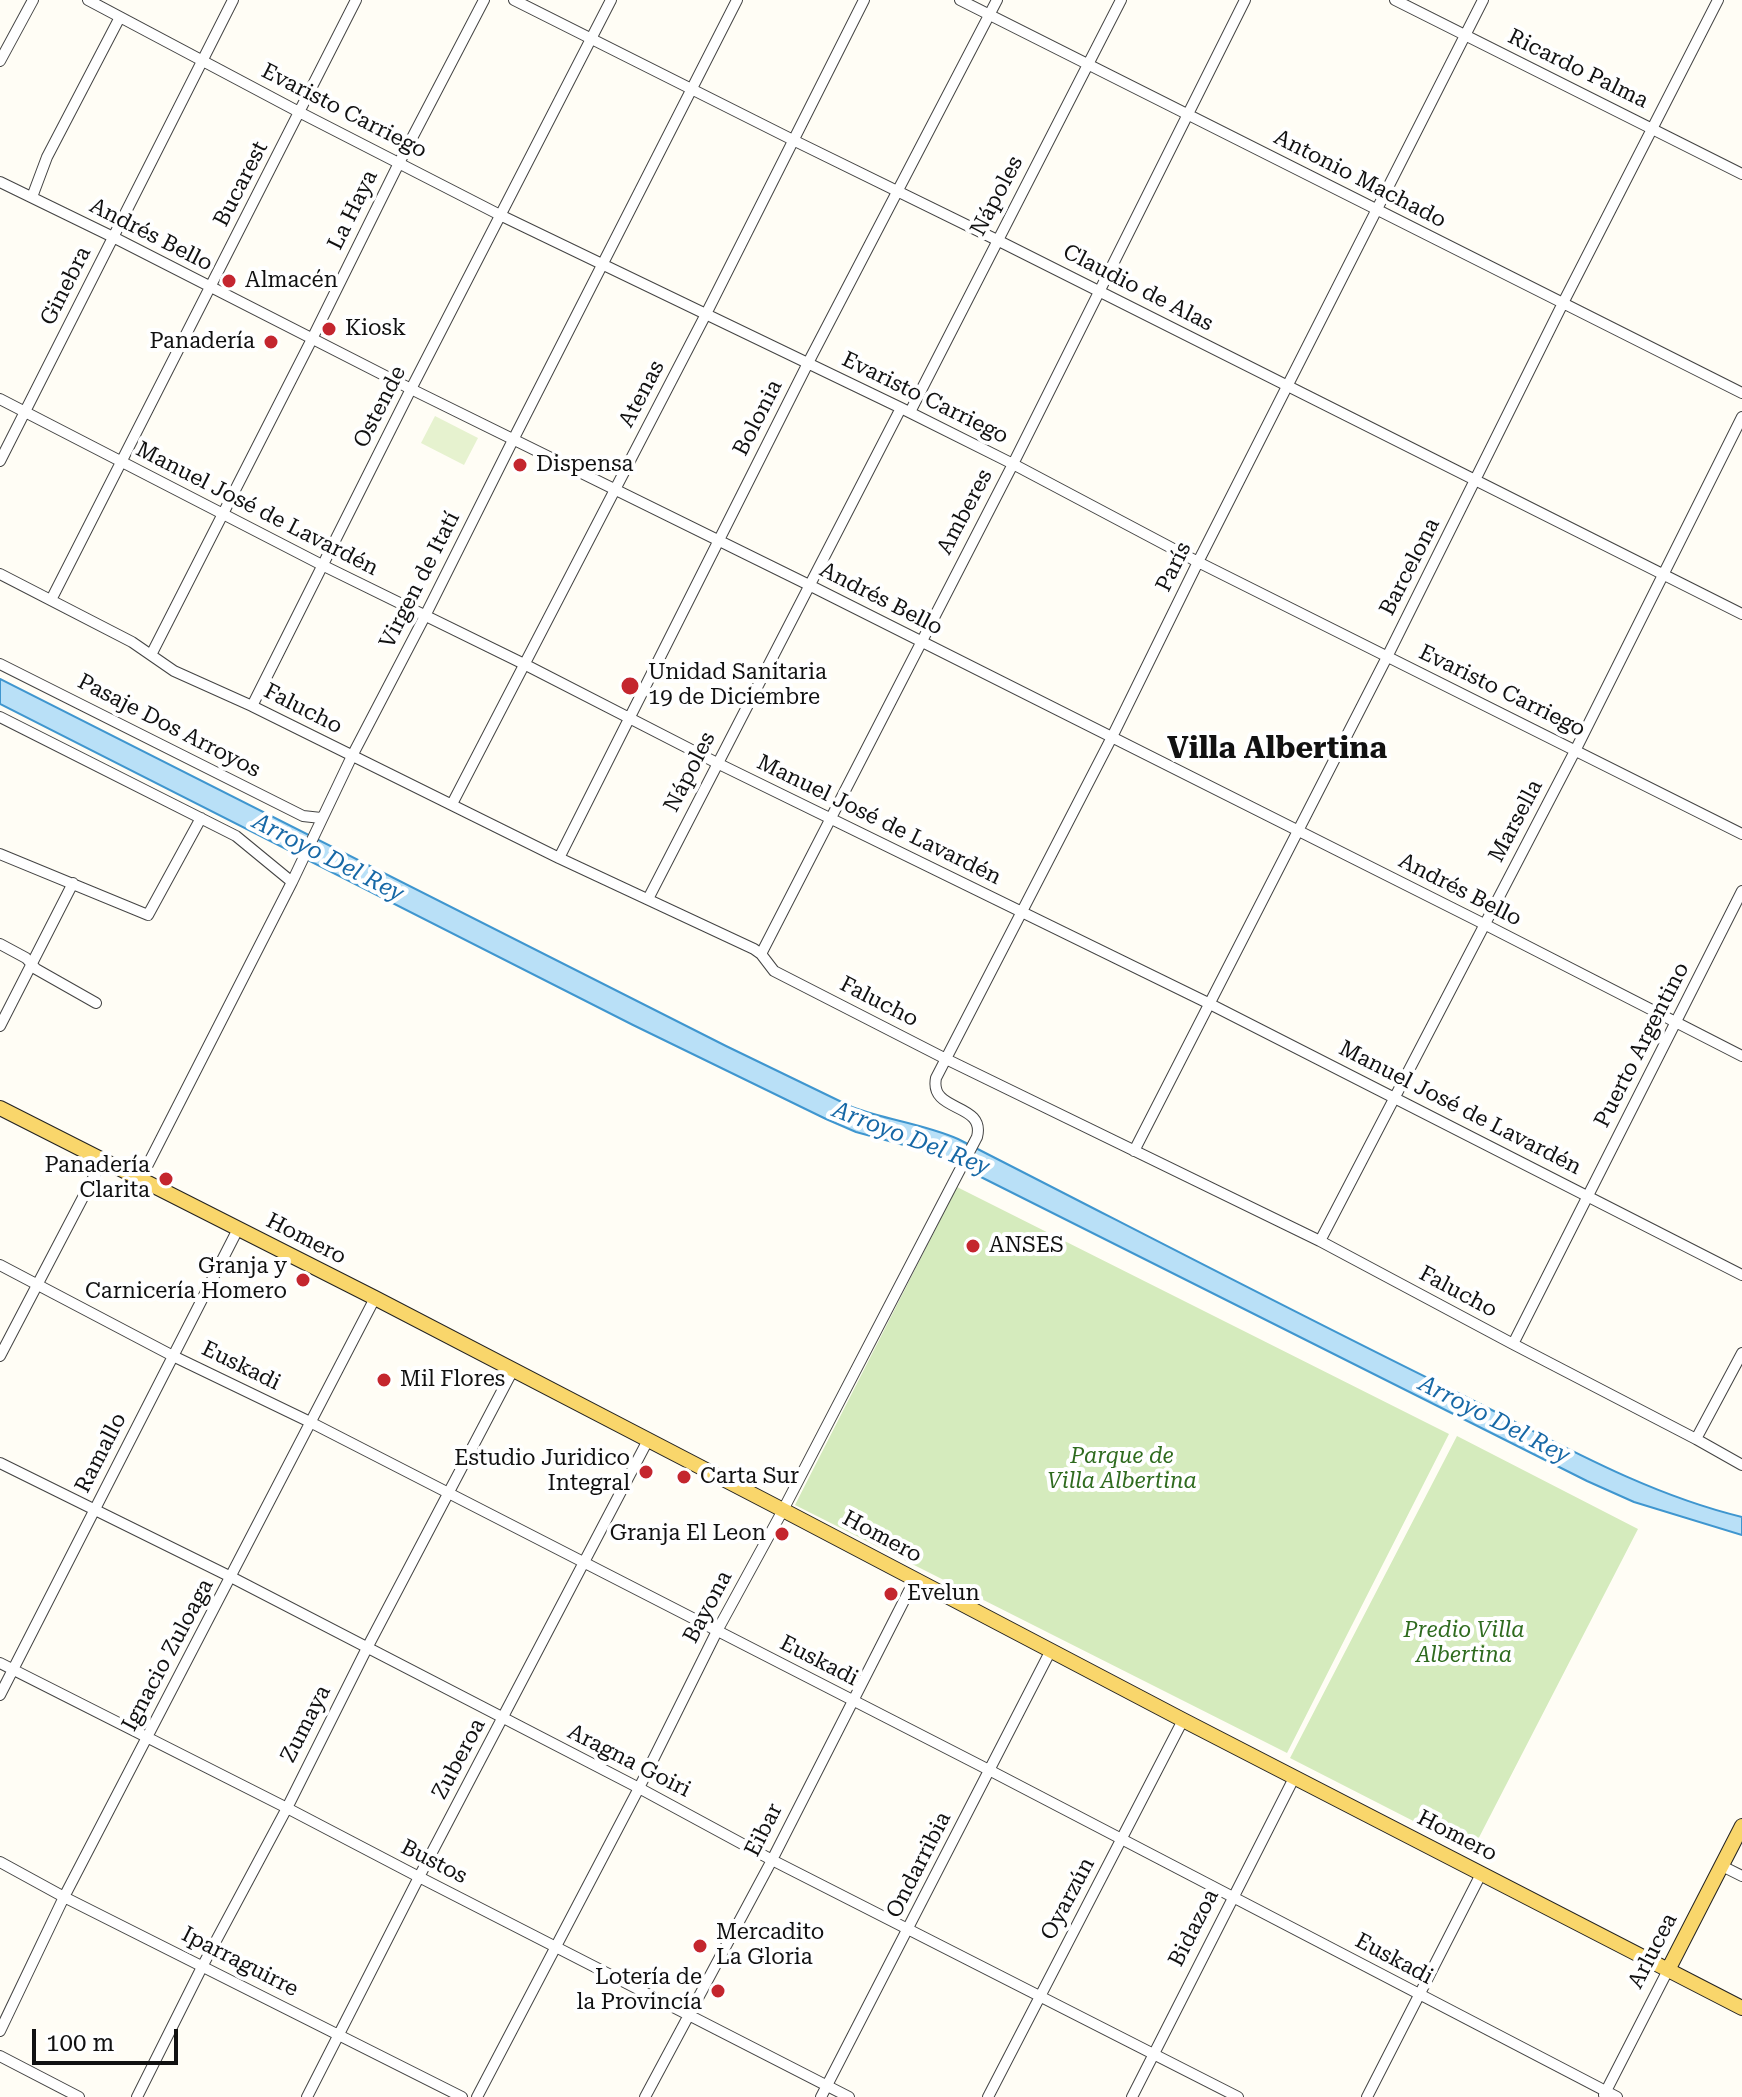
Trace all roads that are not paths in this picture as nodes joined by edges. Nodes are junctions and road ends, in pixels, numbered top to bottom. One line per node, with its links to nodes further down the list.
1 (33, 0): 23 (street)
2 (88, 0): 17 (street, Evaristo Carriego)
3 (233, 0): 22 (street, Ginebra)
4 (356, 0): 26 (street, Bucarest)
5 (484, 0): 30 (street, La Haya)
6 (514, 0): 21 (street, Claudio de Alas)
7 (611, 0): 21 (street, Ostende)
8 (737, 0): 25 (street, Virgen de Itatí)
9 (864, 0): 29 (street, Atenas)
10 (960, 0): 18 (street, Antonio Machado)
11 (997, 0): 18 (street, Bolonia)
12 (1121, 0): 24 (street, Nápoles)
13 (1245, 0): 27 (street, Amberes)
14 (1395, 0): 20 (street, Ricardo Palma)
15 (1483, 0): 20 (street, París)
16 (1718, 0): 28 (street, Barcelona)
17 (105, 4): 19 (street, Evaristo Carriego)
18 (990, 15): 24 (street, Antonio Machado); 33 (street, Bolonia)
19 (120, 17): 22 (street, Evaristo Carriego); 34 (street)
20 (1465, 35): 28 (street, Ricardo Palma); 35 (street, París)
21 (591, 39): 25 (street, Claudio de Alas); 36 (street, Ostende)
22 (202, 60): 26 (street, Evaristo Carriego); 37 (street, Ginebra)
23 (0, 61)
24 (1088, 65): 27 (street, Antonio Machado); 38 (street, Nápoles)
25 (693, 89): 29 (street, Claudio de Alas); 39 (street, Virgen de Itatí)
26 (299, 112): 30 (street, Evaristo Carriego); 40 (street, Bucarest)
27 (1189, 114): 35 (street, Antonio Machado); 41 (street, Amberes)
28 (1653, 128): 31 (street, Ricardo Palma); 42 (street, Barcelona)
29 (795, 141): 33 (street, Claudio de Alas); 43 (street, Atenas)
30 (399, 163): 36 (street, Evaristo Carriego); 44 (street, La Haya)
31 (1742, 174)
32 (0, 182): 34 (street, Andrés Bello)
33 (897, 191): 38 (street, Claudio de Alas); 45 (street, Bolonia)
34 (32, 197): 37 (street, Andrés Bello)
35 (1376, 210): 42 (street, Antonio Machado); 46 (street, París)
36 (500, 215): 39 (street, Evaristo Carriego); 47 (street, Ostende)
37 (113, 237): 40 (street, Andrés Bello); 51 (street, Ginebra)
38 (997, 240): 41 (street, Claudio de Alas); 50 (street, Nápoles)
39 (602, 264): 43 (street, Evaristo Carriego); 53 (street, Virgen de Itatí)
40 (211, 288): 44 (street, Andrés Bello); 55 (street, Bucarest)
41 (1100, 291): 46 (street, Claudio de Alas); 56 (street, Amberes)
42 (1563, 303): 48 (street, Antonio Machado); 57 (street, Barcelona)
43 (706, 314): 45 (street, Evaristo Carriego); 58 (street, Atenas)
44 (312, 339): 47 (street, Andrés Bello); 59 (street, La Haya)
45 (808, 363): 50 (street, Evaristo Carriego); 60 (street, Bolonia)
46 (1287, 385): 57 (street, Claudio de Alas); 61 (street, París)
47 (411, 389): 53 (street, Andrés Bello); 62 (street, Ostende)
48 (1742, 393)
49 (0, 399): 51 (street, Manuel José de Lavardén)
50 (905, 410): 56 (street, Evaristo Carriego); 65 (street, Nápoles)
51 (25, 411): 54 (street, Ginebra); 55 (street, Manuel José de Lavardén)
52 (1742, 417): 64 (street, Marsella)
53 (513, 440): 58 (street, Andrés Bello); 68 (street, Virgen de Itatí)
54 (0, 461)
55 (122, 463): 59 (street, Manuel José de Lavardén); 66 (street, Bucarest)
56 (1013, 464): 61 (street, Evaristo Carriego); 69 (street, Amberes)
57 (1476, 480): 64 (street, Claudio de Alas); 71 (street, Barcelona)
58 (615, 490): 60 (street, Andrés Bello); 73 (street, Atenas)
59 (222, 515): 62 (street, Manuel José de Lavardén); 70 (street, La Haya)
60 (718, 541): 65 (street, Andrés Bello); 76 (street, Bolonia)
61 (1198, 562): 71 (street, Evaristo Carriego); 77 (street, París)
62 (322, 565): 68 (street, Manuel José de Lavardén); 74 (street, Ostende)
63 (0, 574): 66 (street, Falucho)
64 (1663, 576): 67 (street, Claudio de Alas); 78 (street, Marsella)
65 (809, 585): 69 (street, Andrés Bello); 80 (street, Nápoles)
66 (51, 600): 70 (street, Falucho)
67 (1742, 614)
68 (425, 616): 73 (street, Manuel José de Lavardén); 79 (street, Virgen de Itatí)
69 (920, 641): 77 (street, Andrés Bello); 83 (street, Amberes)
70 (152, 653): 74 (street, Falucho)
71 (1387, 657): 78 (street, Evaristo Carriego); 85 (street, Barcelona)
72 (0, 664): 84 (street, Pasaje Dos Arroyos)
73 (524, 664): 76 (street, Manuel José de Lavardén); 81 (street, Atenas)
74 (252, 706): 79 (street, Falucho)
75 (0, 717): 82 (street)
76 (630, 718): 80 (street, Manuel José de Lavardén); 88 (street, Bolonia)
77 (1112, 737): 85 (street, Andrés Bello); 93 (street, París)
78 (1576, 749): 86 (street, Evaristo Carriego); 94 (street, Marsella)
79 (352, 756): 81 (street, Falucho); 84 (street, Virgen de Itatí)
80 (717, 763): 83 (street, Manuel José de Lavardén); 92 (street, Nápoles)
81 (452, 804): 88 (street, Falucho)
82 (201, 818): 89 (street); 90 (street)
83 (830, 818): 93 (street, Manuel José de Lavardén); 96 (street, Amberes)
84 (319, 823): 89 (street, Virgen de Itatí)
85 (1297, 831): 94 (street, Andrés Bello); 99 (street, Barcelona)
86 (1742, 834)
87 (0, 854): 90 (street)
88 (559, 858): 92 (street, Falucho)
89 (295, 877): 109 (street, Virgen de Itatí)
90 (73, 883): 97 (street)
91 (1742, 891): 100 (street, Puerto Argentino)
92 (648, 899): 96 (street, Falucho)
93 (1023, 912): 99 (street, Manuel José de Lavardén); 103 (street, París)
94 (1484, 924): 100 (street, Andrés Bello); 104 (street, Marsella)
95 (0, 944): 97 (street)
96 (761, 954): 103 (street, Falucho)
97 (31, 963): 98 (street); 101 (street)
98 (96, 1003)
99 (1208, 1003): 104 (street, Manuel José de Lavardén); 107 (street, Barcelona)
100 (1676, 1023): 102 (street, Andrés Bello); 110 (street, Puerto Argentino)
101 (0, 1026)
102 (1742, 1056)
103 (946, 1059): 106 (street, París); 107 (street, Falucho)
104 (1395, 1099): 110 (street, Manuel José de Lavardén); 112 (street, Marsella)
105 (0, 1108): 108 (main road, Homero)
106 (977, 1137): 129 (street, Bayona)
107 (1134, 1151): 112 (street, Falucho)
108 (102, 1161): 109 (main road, Homero); 115 (street)
109 (140, 1180): 111 (main road, Homero)
110 (1589, 1196): 114 (street, Manuel José de Lavardén); 117 (street, Puerto Argentino)
111 (238, 1229): 116 (main road, Homero); 120 (street, Ramallo)
112 (1320, 1241): 117 (street, Falucho)
113 (0, 1265): 115 (street, Euskadi)
114 (1742, 1275)
115 (37, 1284): 119 (street); 120 (street, Euskadi)
116 (375, 1298): 121 (main road, Homero); 122 (street, Ignacio Zuloaga)
117 (1513, 1344): 123 (street, Falucho)
118 (1742, 1353): 123 (street)
119 (0, 1356)
120 (173, 1356): 122 (street, Euskadi); 128 (street, Ramallo)
121 (513, 1370): 124 (main road, Homero); 127 (street, Zumaya)
122 (310, 1422): 127 (street, Euskadi); 131 (street, Ignacio Zuloaga)
123 (1696, 1439): 126 (street, Falucho)
124 (648, 1440): 129 (main road, Homero); 130 (street, Zuberoa)
125 (0, 1463): 128 (street, Aragna Goiri)
126 (1742, 1465)
127 (448, 1493): 130 (street, Euskadi); 134 (street, Zumaya)
128 (93, 1510): 131 (street, Aragna Goiri); 137 (street, Ramallo)
129 (783, 1510): 132 (main road, Homero); 133 (street, Bayona)
130 (584, 1563): 133 (street, Euskadi); 140 (street, Zuberoa)
131 (231, 1577): 134 (street, Aragna Goiri); 142 (street, Ignacio Zuloaga)
132 (915, 1579): 135 (main road, Homero); 139 (street, Eibar)
133 (717, 1631): 139 (street, Euskadi); 145 (street, Bayona)
134 (367, 1648): 140 (street, Aragna Goiri); 146 (street, Zumaya)
135 (1051, 1650): 141 (main road, Homero); 143 (street, Ondarribia)
136 (0, 1663): 137 (street, Bustos)
137 (13, 1670): 138 (street, Ramallo); 142 (street, Bustos)
138 (0, 1695)
139 (853, 1701): 143 (street, Euskadi); 149 (street, Eibar)
140 (503, 1719): 145 (street, Aragna Goiri); 154 (street, Zuberoa)
141 (1183, 1720): 144 (main road, Homero); 148 (street, Oyarzún)
142 (148, 1737): 146 (street, Bustos); 155 (street, Ignacio Zuloaga)
143 (989, 1770): 148 (street, Euskadi); 157 (street, Ondarribia)
144 (1294, 1778): 152 (main road, Homero); 156 (street, Bidazoa)
145 (639, 1788): 149 (street, Aragna Goiri); 158 (street, Bayona)
146 (287, 1808): 154 (street, Bustos); 159 (street, Zumaya)
147 (1742, 1826): 151 (main road, Arlucea)
148 (1121, 1839): 156 (street, Euskadi); 162 (street, Oyarzún)
149 (772, 1860): 157 (street, Aragna Goiri); 164 (street, Eibar)
150 (0, 1862): 155 (street, Iparraguirre)
151 (1722, 1866): 153 (street); 160 (main road, Arlucea)
152 (1481, 1874): 160 (main road, Homero); 161 (street)
153 (1742, 1876)
154 (419, 1877): 158 (street, Bustos); 166 (street, Zuberoa)
155 (64, 1897): 159 (street, Iparraguirre); 165 (street, Ignacio Zuloaga)
156 (1232, 1897): 161 (street, Euskadi); 167 (street, Bidazoa)
157 (909, 1929): 162 (street, Aragna Goiri); 169 (street, Ondarribia)
158 (556, 1946): 164 (street, Bustos); 175 (street, Bayona)
159 (203, 1965): 166 (street, Iparraguirre); 172 (street, Zumaya)
160 (1668, 1970): 163 (main road, Homero); 170 (street, Arlucea)
161 (1419, 1995): 170 (street, Euskadi); 182 (street)
162 (1039, 1997): 167 (street, Aragna Goiri); 179 (street, Oyarzún)
163 (1742, 2008)
164 (688, 2014): 169 (street, Bustos); 176 (street, Eibar)
165 (0, 2031)
166 (339, 2035): 173 (street, Zuberoa); 174 (street, Iparraguirre)
167 (1154, 2054): 180 (street, Bidazoa); 181 (street, Aragna Goiri)
168 (0, 2056): 171 (street)
169 (827, 2085): 177 (street, Ondarribia); 178 (street, Bustos)
170 (1604, 2094): 183 (street, Euskadi)
171 (79, 2097)
172 (137, 2097)
173 (307, 2097)
174 (462, 2097)
175 (477, 2097)
176 (645, 2097)
177 (821, 2097)
178 (849, 2097)
179 (988, 2097)
180 (1132, 2097)
181 (1238, 2097)
182 (1367, 2097)
183 (1617, 2097)

